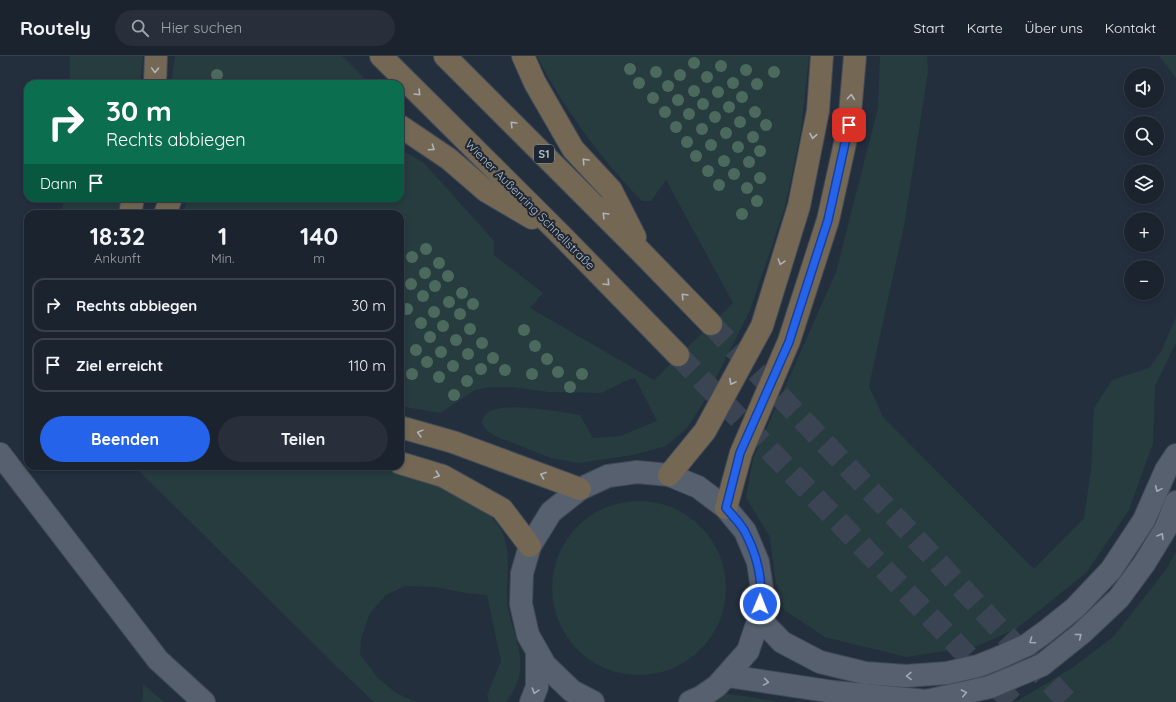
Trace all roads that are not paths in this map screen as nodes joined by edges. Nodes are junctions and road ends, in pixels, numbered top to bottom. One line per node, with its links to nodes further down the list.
1 (156, 56): 7 (highway, one-way to 7)
2 (380, 56): 9 (highway, Wiener Außenring Schnellstraße, one-way to 9)
3 (445, 56): 10 (highway, S1, one-way to 3)
4 (522, 56): 10 (highway, one-way to 4)
5 (822, 56): 17 (highway, one-way to 17)
6 (855, 56): 20 (highway, one-way to 6)
7 (155, 80)
8 (404, 129): 9 (highway, one-way to 9)
9 (560, 235): 12 (highway, Wiener Außenring Schnellstraße, one-way to 12)
10 (642, 253): 11 (highway, S1, one-way to 10)
11 (711, 324)
12 (678, 355)
13 (404, 428): 18 (highway, one-way to 13)
14 (0, 454): 25 (main road)
15 (1176, 455): 22 (main road, one-way to 22)
16 (404, 464): 21 (highway, one-way to 21)
17 (669, 475): 18 (main road); 20 (main road)
18 (580, 489): 21 (main road)
19 (1176, 502): 24 (main road, one-way to 19)
20 (726, 508): 22 (main road)
21 (530, 546): 23 (main road)
22 (759, 618): 24 (main road)
23 (537, 652): 26 (main road, one-way to 26); 27 (main road)
24 (728, 676): 28 (main road)
25 (204, 702)
26 (531, 702)
27 (593, 702)
28 (690, 702)

